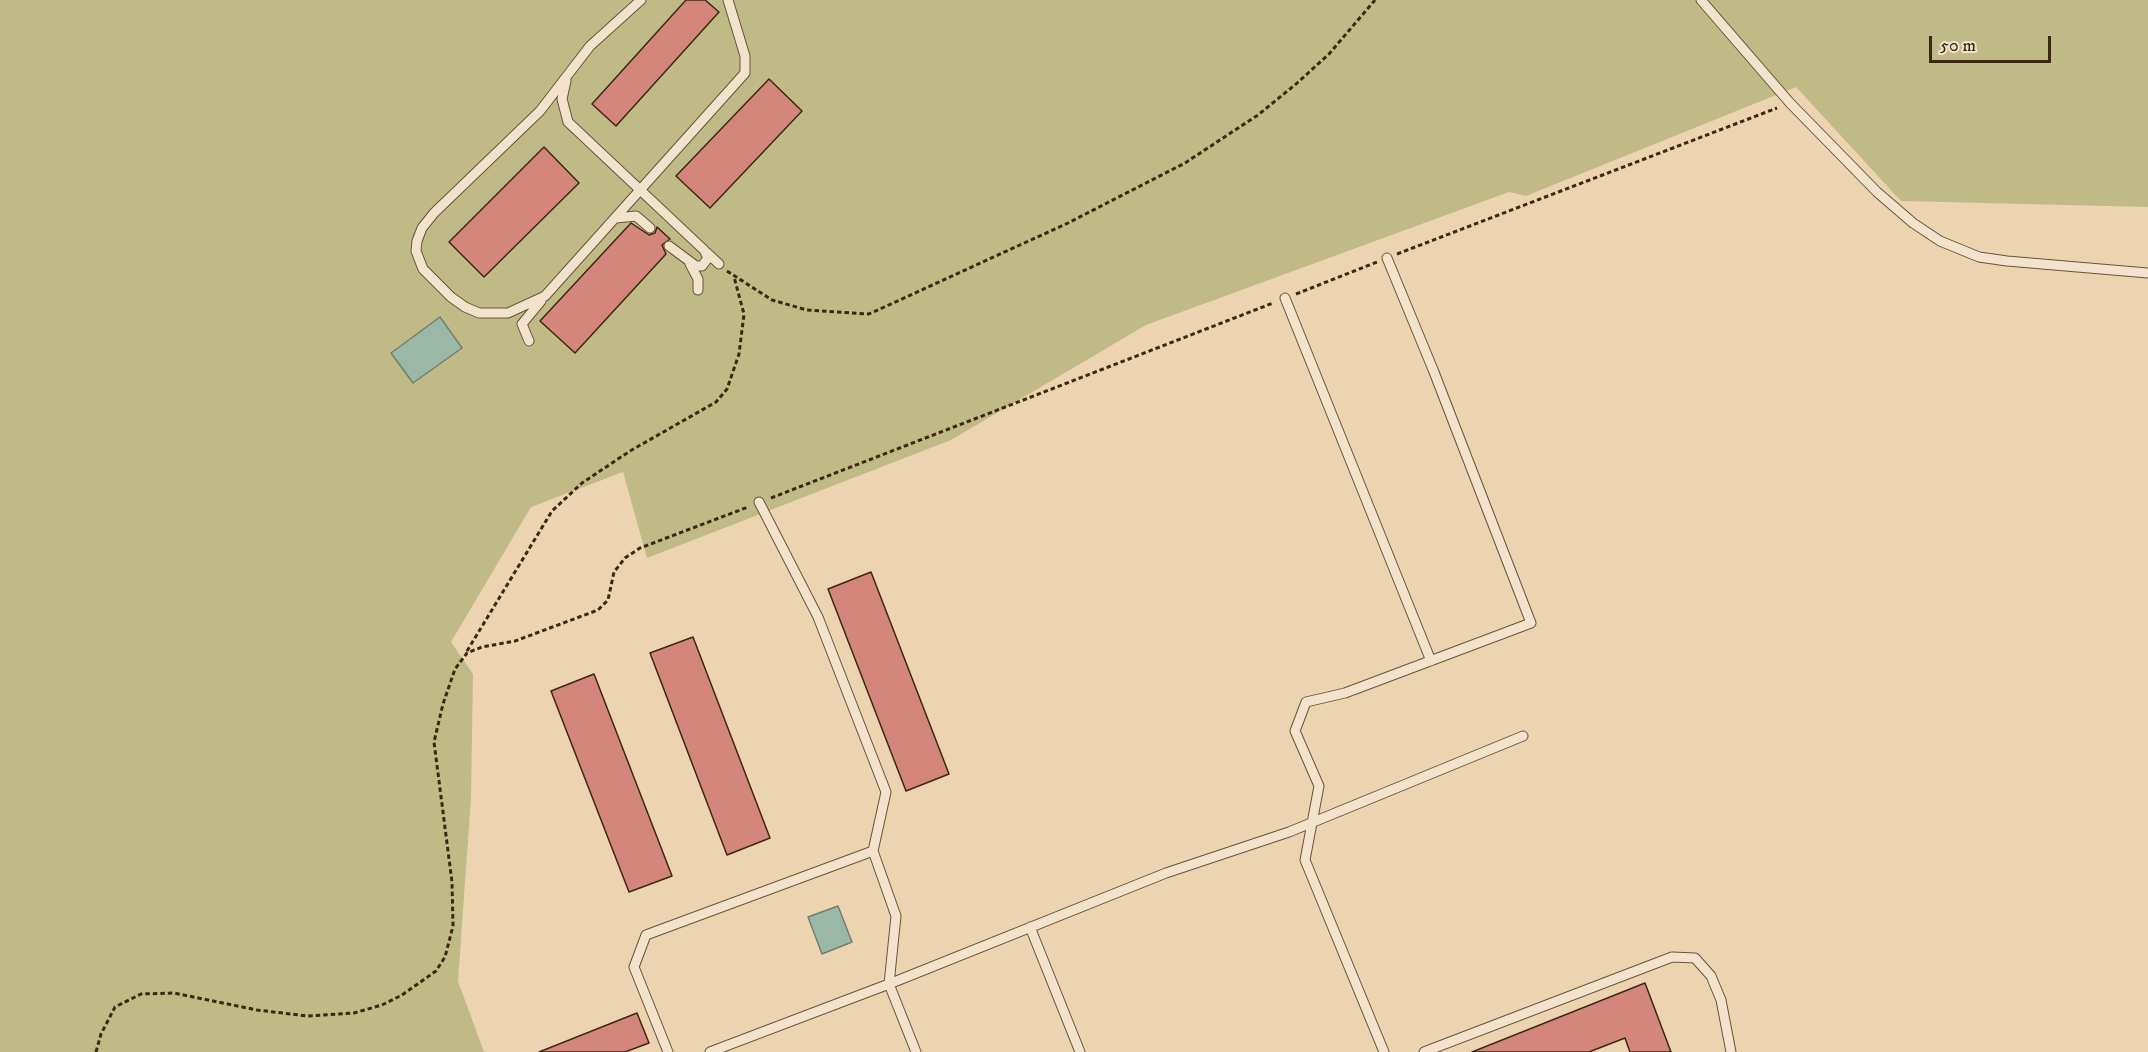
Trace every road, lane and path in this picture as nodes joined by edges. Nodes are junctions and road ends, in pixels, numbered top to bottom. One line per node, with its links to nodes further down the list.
1 (641, 0): 5 (lane)
2 (728, 0): 7 (lane)
3 (1375, 0): 16 (path)
4 (1701, 0): 6 (lane)
5 (569, 71): 7 (lane); 18 (lane)
6 (1790, 102): 12 (path); 15 (lane)
7 (641, 190): 8 (lane); 11 (lane)
8 (616, 218): 9 (lane); 18 (lane)
9 (650, 228)
10 (669, 246): 13 (lane)
11 (704, 250): 13 (lane); 14 (lane)
12 (1387, 258): 19 (path); 23 (lane)
13 (690, 264): 17 (lane)
14 (719, 264): 16 (path)
15 (2148, 273)
16 (734, 276): 22 (path)
17 (698, 290)
18 (544, 296): 20 (lane)
19 (1285, 298): 21 (path); 23 (lane)
20 (529, 341)
21 (759, 502): 22 (path); 26 (lane)
22 (466, 653): 29 (path)
23 (1431, 661): 25 (lane)
24 (1523, 736): 25 (lane)
25 (1311, 823): 27 (lane); 34 (lane)
26 (873, 851): 28 (lane); 30 (lane)
27 (1030, 927): 28 (lane); 33 (lane)
28 (889, 984): 31 (lane); 32 (lane)
29 (96, 1052)
30 (668, 1052)
31 (710, 1052)
32 (916, 1052)
33 (1080, 1052)
34 (1384, 1052)
35 (1424, 1052): 36 (lane)
36 (1731, 1052)

